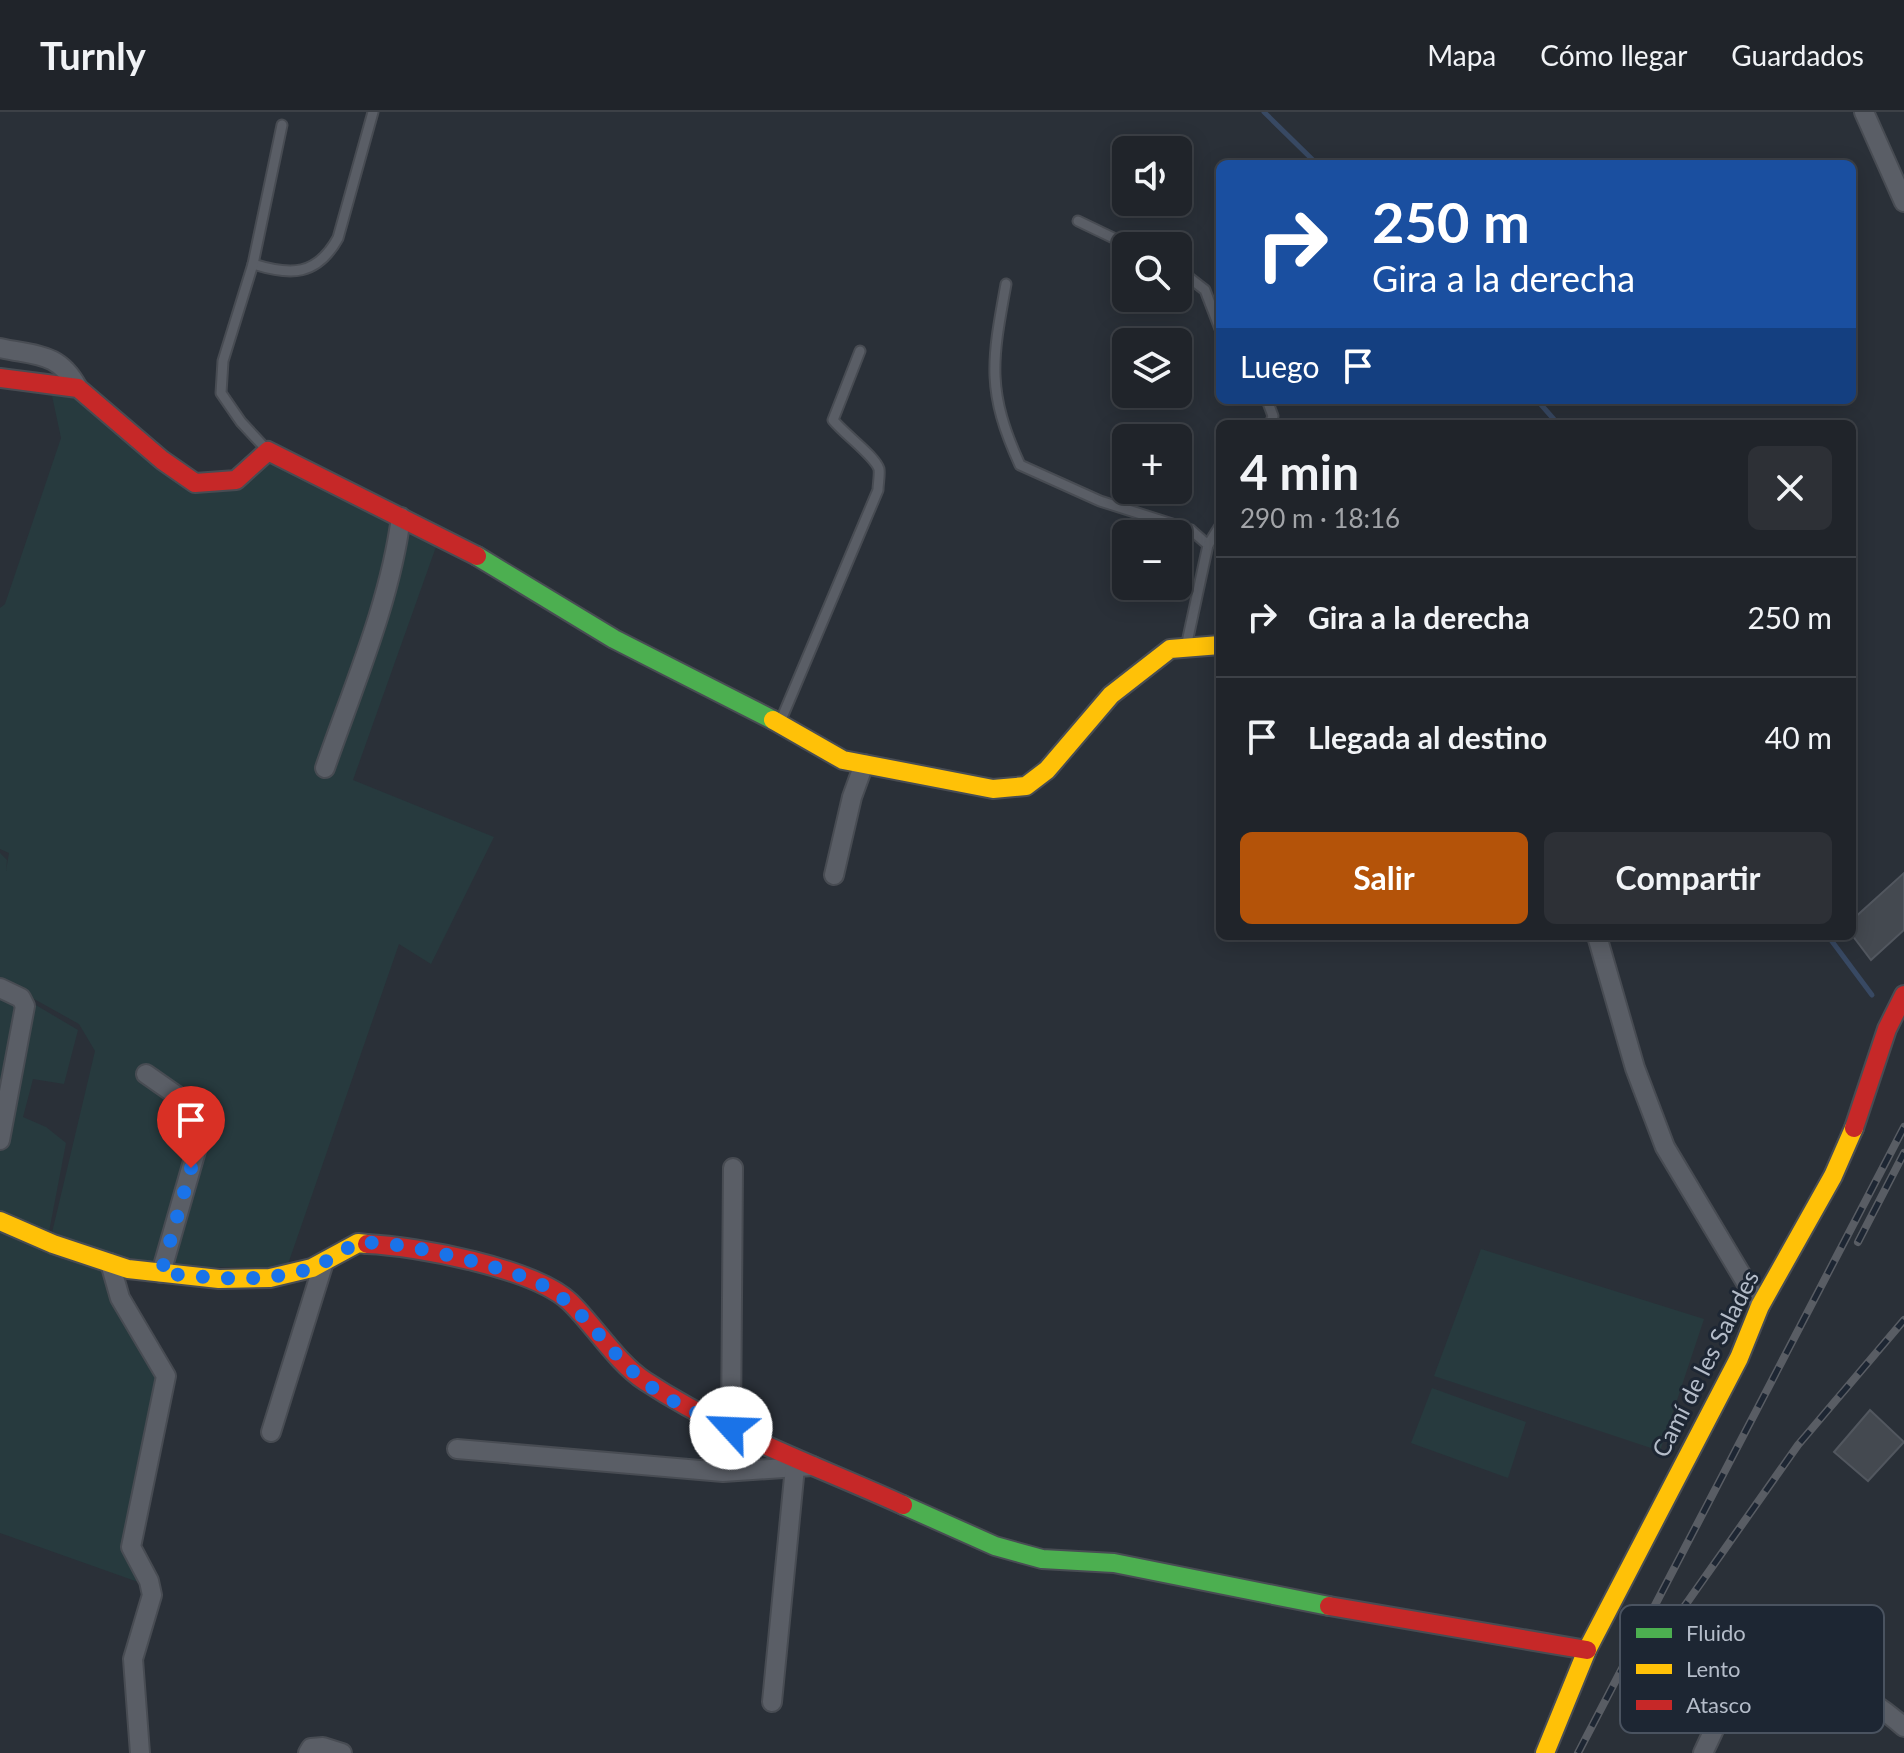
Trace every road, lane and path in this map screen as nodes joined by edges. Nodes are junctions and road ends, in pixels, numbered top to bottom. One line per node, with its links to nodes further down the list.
1 (373, 112): 7 (lane)
2 (1864, 112): 4 (street)
3 (282, 125): 7 (lane)
4 (1904, 202)
5 (1078, 221): 6 (lane)
6 (1112, 237)
7 (253, 264): 15 (lane)
8 (1192, 280): 10 (lane)
9 (1006, 284): 18 (lane)
10 (1216, 319)
11 (0, 348): 14 (street)
12 (860, 351): 21 (lane)
13 (0, 378): 14 (street)
14 (78, 388): 15 (street)
15 (268, 451): 16 (street)
16 (401, 517): 21 (street); 23 (street)
17 (1216, 532): 18 (lane)
18 (1208, 545): 20 (lane)
19 (1216, 645): 20 (street)
20 (1186, 647): 22 (street)
21 (779, 724): 22 (street)
22 (864, 764): 24 (street)
23 (325, 768)
24 (834, 875)
25 (1598, 940): 36 (street)
26 (0, 988): 29 (street)
27 (1904, 995): 36 (street, Camí de les Salades)
28 (146, 1074): 35 (street)
29 (3, 1109): 30 (street)
30 (0, 1140)
31 (733, 1168): 37 (street)
32 (0, 1221): 34 (street)
33 (324, 1262): 35 (street); 37 (street); 38 (street)
34 (110, 1263): 35 (street); 47 (street)
35 (161, 1273)
36 (1760, 1306): 42 (street, Camí de les Salades)
37 (731, 1428): 40 (street)
38 (271, 1432)
39 (457, 1449): 41 (street)
40 (814, 1466): 41 (street); 42 (street)
41 (795, 1467): 43 (street)
42 (1587, 1650): 50 (street, Camí de les Salades)
43 (772, 1702)
44 (1884, 1711): 45 (street)
45 (1904, 1727)
46 (1713, 1733): 51 (street)
47 (140, 1753)
48 (308, 1753): 49 (street)
49 (342, 1753)
50 (1545, 1753)
51 (1703, 1753)

